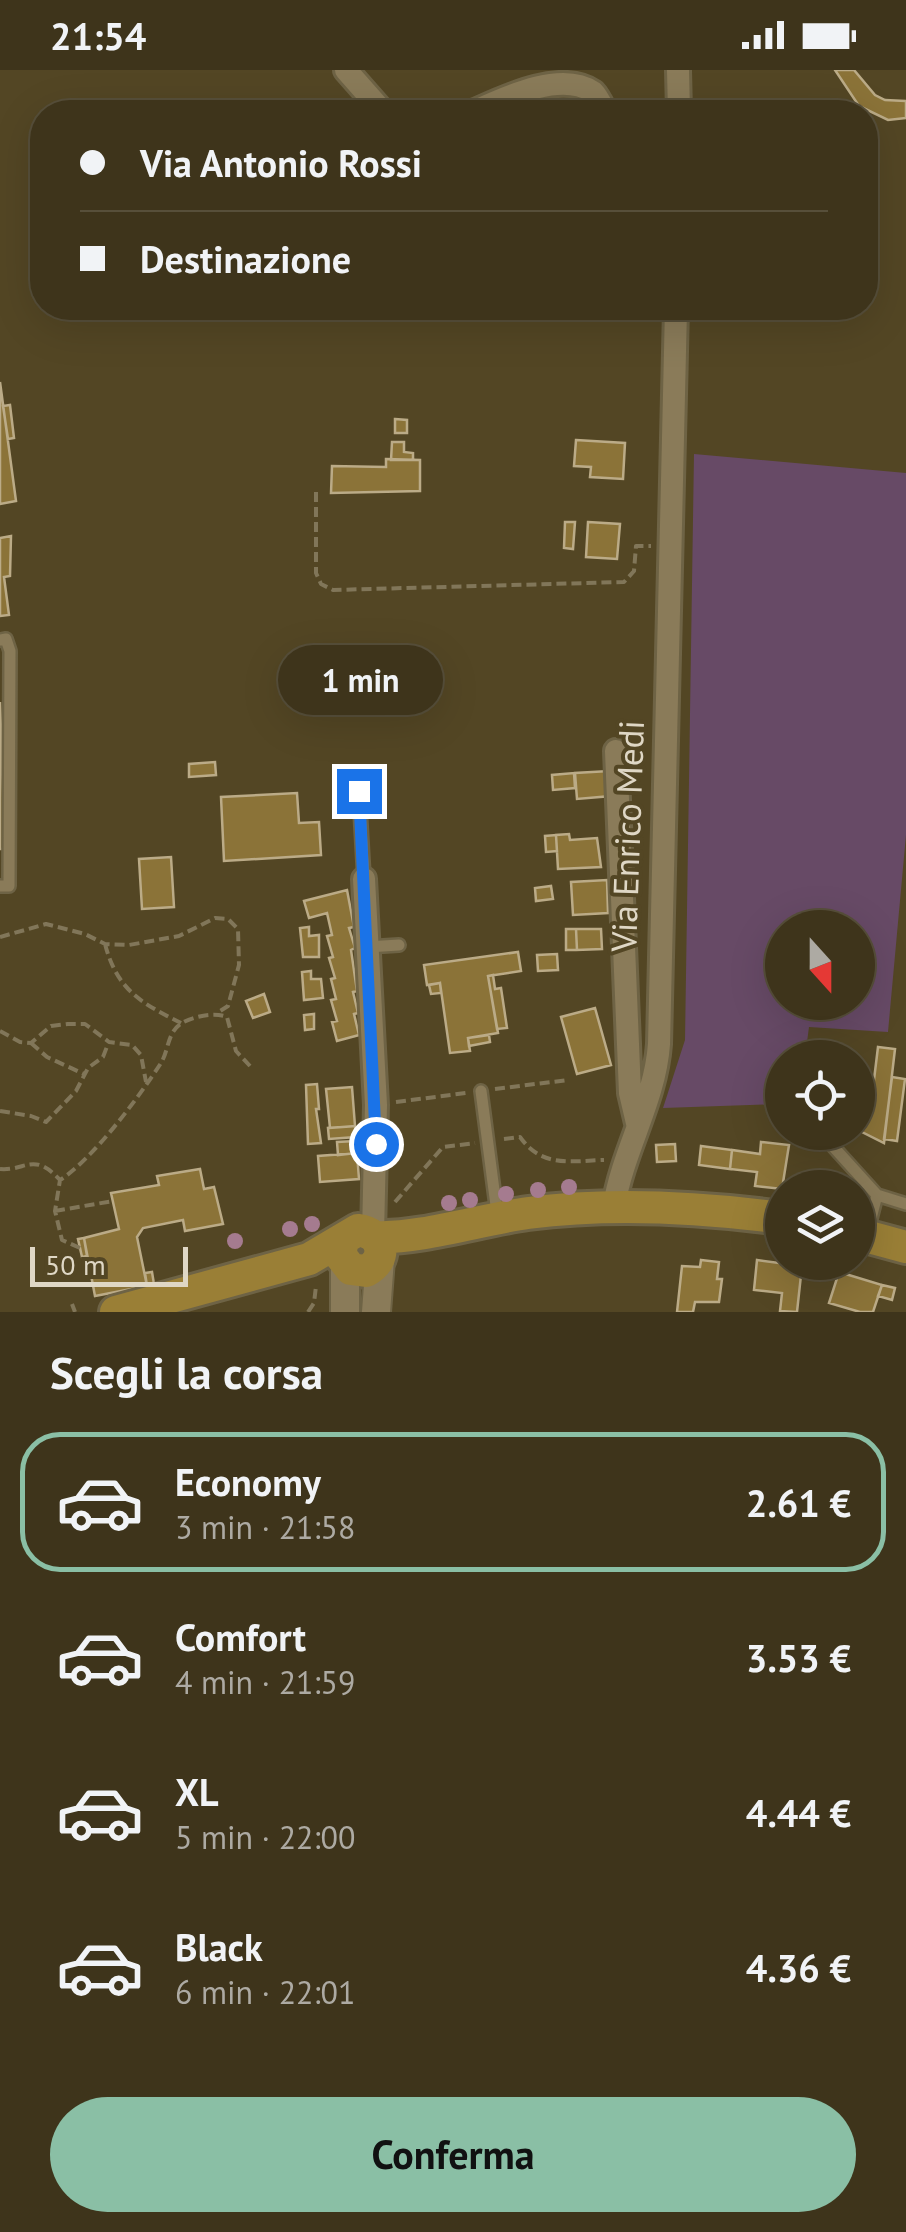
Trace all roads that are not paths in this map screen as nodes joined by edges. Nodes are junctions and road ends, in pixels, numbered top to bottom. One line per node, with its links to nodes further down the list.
1 (346, 70): 3 (street)
2 (678, 70): 6 (street)
3 (372, 100)
4 (502, 100): 5 (street)
5 (598, 100)
6 (679, 100)
7 (676, 320): 16 (street, Via Enrico Medi)
8 (0, 640): 12 (lane)
9 (616, 751): 16 (street, Via Enrico Medi)
10 (359, 791): 11 (lane)
11 (364, 879): 14 (street)
12 (0, 886)
13 (399, 945): 14 (lane)
14 (367, 947): 25 (street)
15 (481, 1091): 23 (lane)
16 (636, 1123): 21 (street, Via Enrico Medi)
17 (836, 1150): 18 (lane)
18 (877, 1195): 19 (lane); 20 (lane)
19 (875, 1200)
20 (906, 1204)
21 (614, 1206): 22 (main road); 23 (main road)
22 (765, 1216)
23 (497, 1217): 25 (main road)
24 (875, 1239): 26 (main road)
25 (363, 1244): 27 (main road); 28 (street); 29 (street)
26 (906, 1247)
27 (116, 1312)
28 (345, 1312)
29 (376, 1312)

